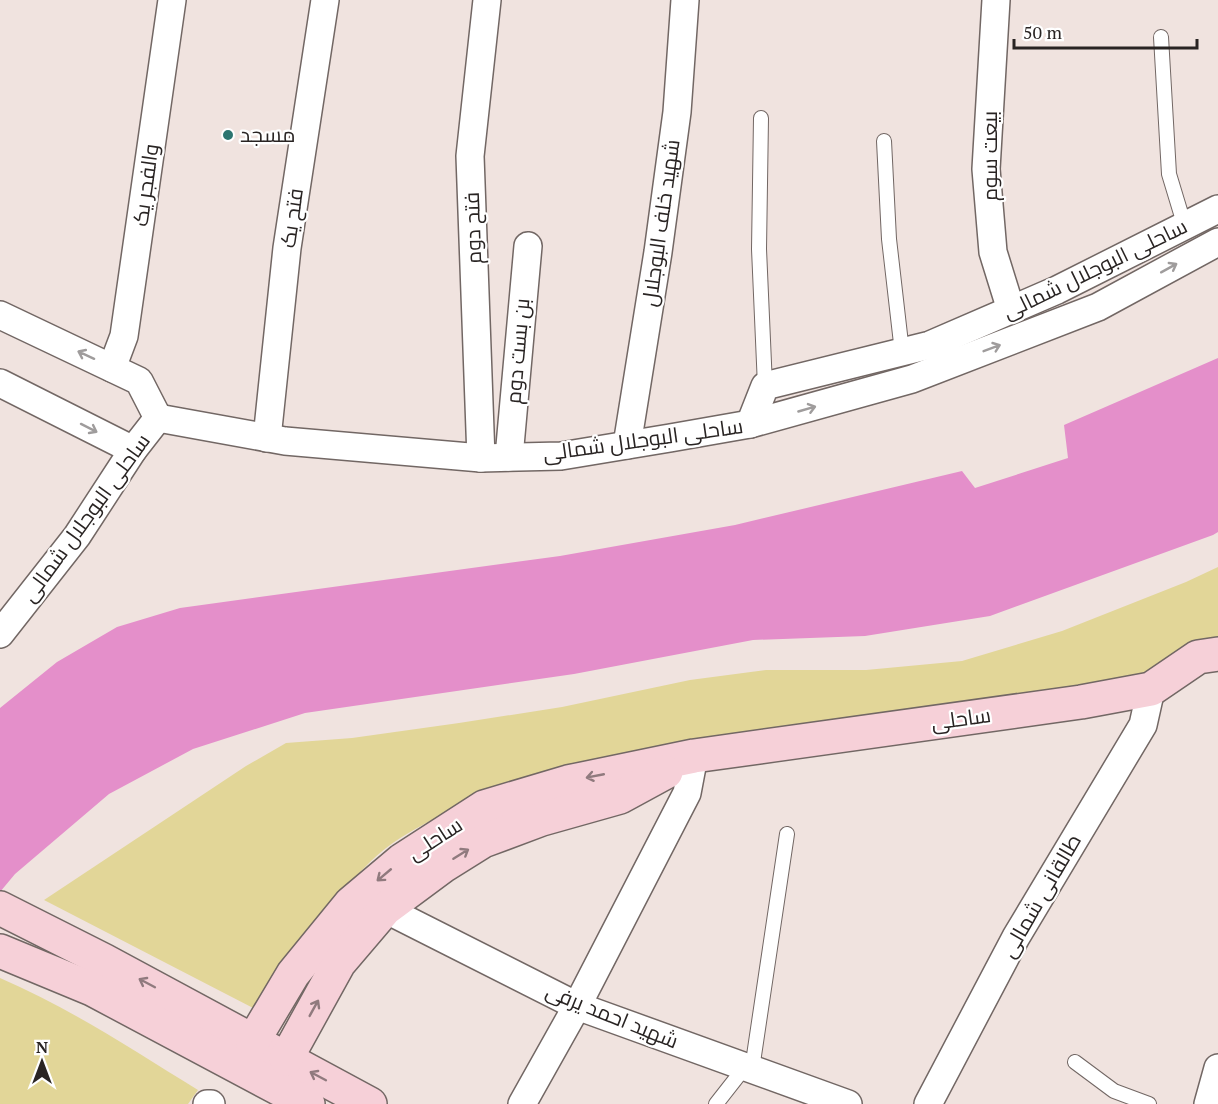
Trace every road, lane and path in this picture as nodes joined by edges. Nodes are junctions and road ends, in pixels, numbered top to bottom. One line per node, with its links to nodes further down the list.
1 (172, 0): 16 (street, والفجر یک)
2 (325, 0): 21 (street, فتح یک)
3 (487, 0): 25 (street, فتح دوم)
4 (685, 0): 22 (street, شهید خلف البوجلال)
5 (996, 0): 13 (street, بیعت سوم)
6 (1161, 37): 10 (lane)
7 (761, 118): 18 (lane)
8 (884, 141): 15 (lane)
9 (1218, 209): 10 (street, ساحلی البوجلال شمالی)
10 (1185, 226): 13 (street, ساحلی البوجلال شمالی)
11 (1218, 242): 20 (street, ساحلی البوجلال شمالی, one-way to 11)
12 (528, 246): 24 (street, بن بست دوم)
13 (1011, 310): 15 (street, ساحلی البوجلال شمالی)
14 (0, 315): 16 (street, one-way to 14)
15 (902, 352): 18 (street, ساحلی البوجلال شمالی)
16 (112, 368): 19 (street)
17 (0, 382): 23 (street, one-way to 23)
18 (765, 386): 20 (street)
19 (158, 418): 21 (street, ساحلی البوجلال شمالی); 23 (street, ساحلی البوجلال شمالی)
20 (750, 424): 22 (street, ساحلی البوجلال شمالی)
21 (267, 438): 25 (street, ساحلی البوجلال شمالی)
22 (627, 445): 24 (street, ساحلی البوجلال شمالی)
23 (133, 450): 26 (street, ساحلی البوجلال شمالی)
24 (509, 457): 25 (street, ساحلی البوجلال شمالی)
25 (481, 458)
26 (0, 634)
27 (1218, 654): 28 (main road, ساحلی)
28 (1151, 689): 29 (main road, ساحلی); 45 (street, طالقانی شمالی)
29 (694, 756): 31 (main road, ساحلی, one-way to 29); 34 (street); 35 (main road, ساحلی, one-way to 35)
30 (787, 834): 38 (lane)
31 (385, 909): 34 (street, شهید احمد یرفی); 36 (main road, ساحلی, one-way to 31)
32 (12, 914): 35 (main road, one-way to 32)
33 (0, 951): 40 (main road)
34 (577, 1006): 38 (street, شهید احمد یرفی); 42 (street)
35 (253, 1041): 36 (main road)
36 (286, 1059): 41 (main road, one-way to 36)
37 (1075, 1062): 46 (lane)
38 (749, 1068): 43 (lane); 44 (street, شهید احمد یرفی)
39 (1218, 1068): 47 (street)
40 (308, 1104)
41 (370, 1104)
42 (522, 1104)
43 (716, 1104)
44 (848, 1104)
45 (928, 1104)
46 (1149, 1104)
47 (1209, 1104)

